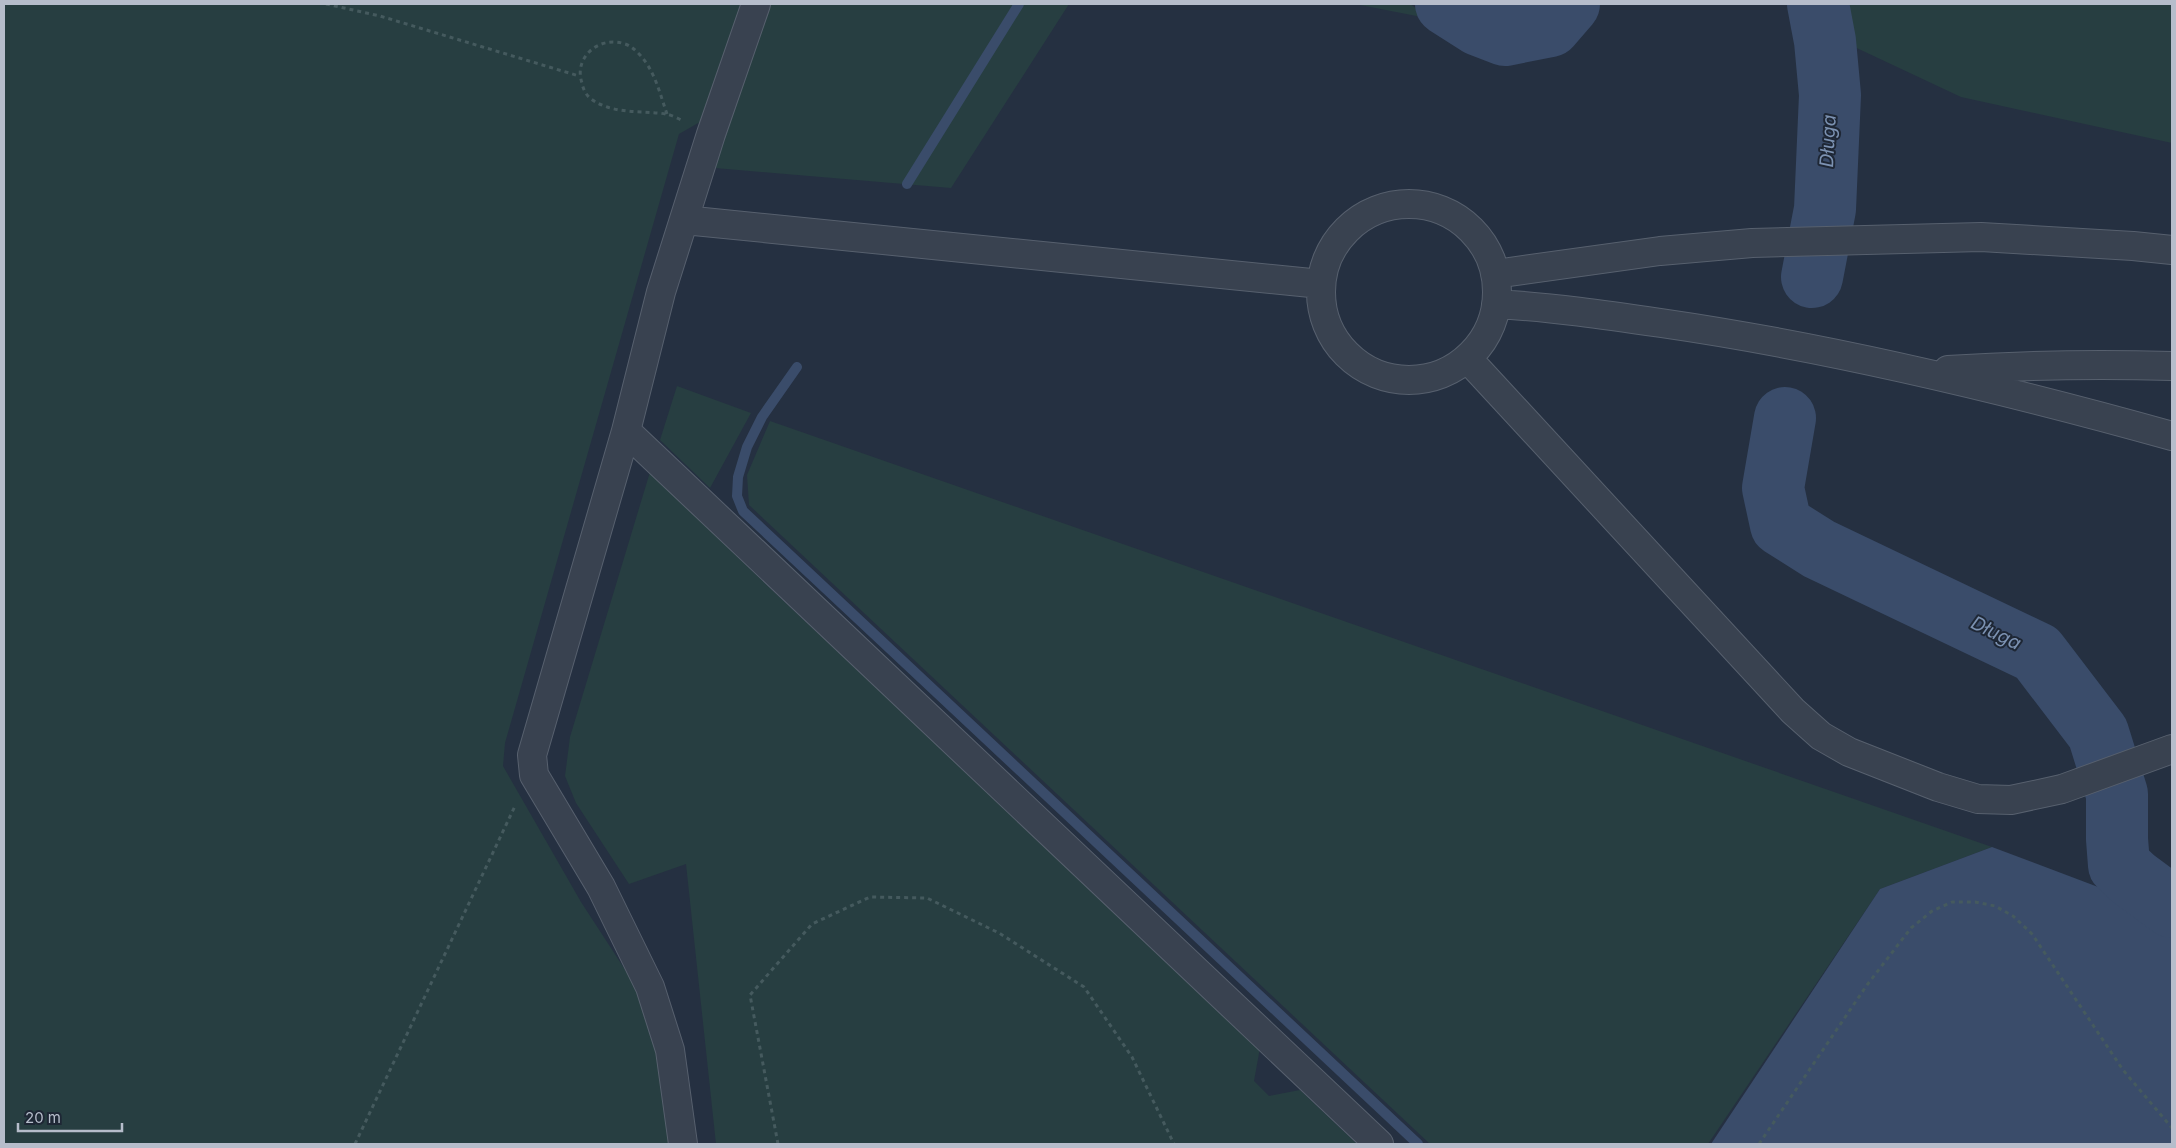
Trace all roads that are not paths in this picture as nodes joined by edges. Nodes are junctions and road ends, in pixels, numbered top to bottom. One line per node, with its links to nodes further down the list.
1 (756, 4): 2 (street)
2 (684, 220): 5 (street); 10 (street)
3 (2172, 250): 4 (street)
4 (1494, 274): 5 (street); 6 (street)
5 (1321, 284): 7 (street)
6 (1496, 304): 7 (street); 9 (street)
7 (1467, 358): 12 (street)
8 (2172, 366): 9 (street)
9 (1924, 372): 11 (street)
10 (626, 431): 13 (street); 14 (street)
11 (2172, 436)
12 (2172, 749)
13 (683, 1144)
14 (1379, 1144)

